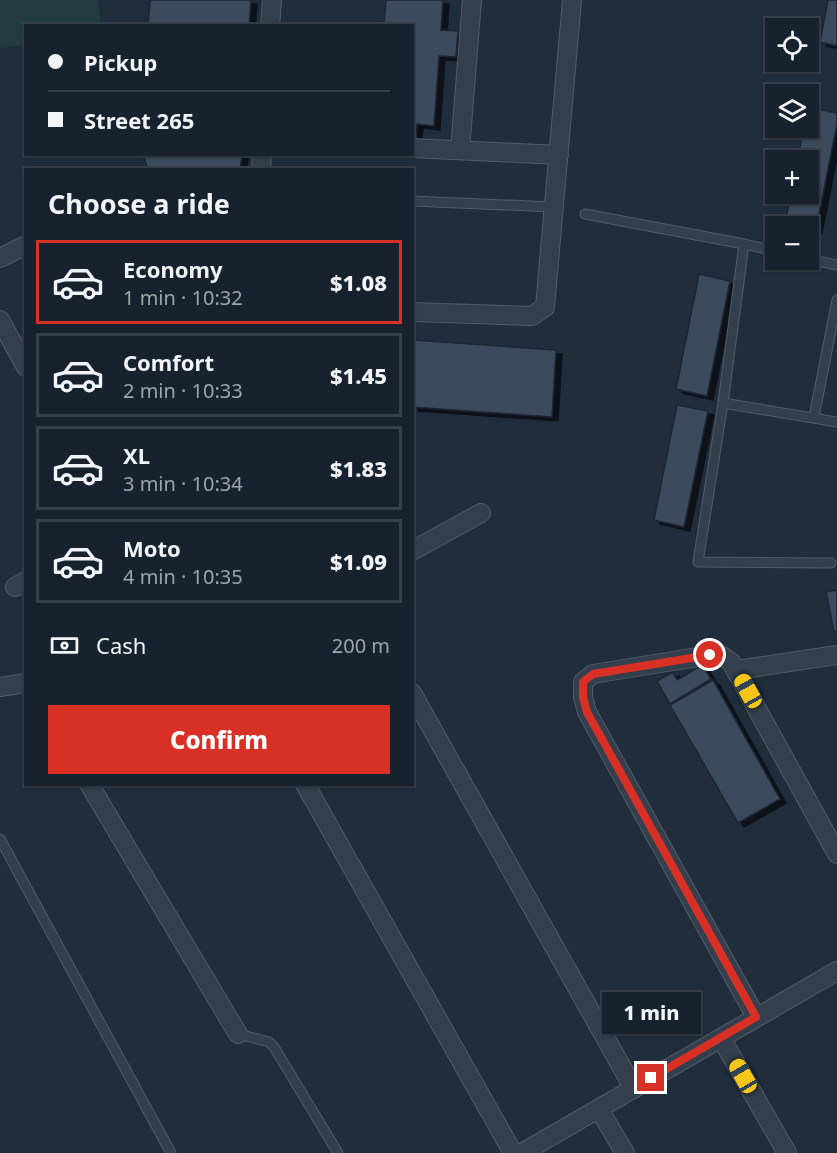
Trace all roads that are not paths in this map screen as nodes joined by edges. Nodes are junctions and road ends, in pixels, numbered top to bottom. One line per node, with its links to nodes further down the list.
1 (272, 0): 4 (street)
2 (472, 0): 6 (street)
3 (572, 0): 7 (street)
4 (270, 24)
5 (414, 148): 6 (street)
6 (460, 150): 7 (street)
7 (559, 155): 9 (street)
8 (414, 201): 9 (lane)
9 (553, 207): 18 (street)
10 (585, 214): 11 (lane)
11 (744, 244): 13 (lane); 21 (lane)
12 (24, 246): 14 (street)
13 (765, 249)
14 (0, 258)
15 (819, 261): 16 (lane)
16 (837, 265)
17 (837, 300): 22 (lane)
18 (414, 312)
19 (0, 320): 20 (street)
20 (24, 363)
21 (723, 403): 22 (lane); 26 (lane)
22 (814, 417): 23 (lane)
23 (837, 422)
24 (481, 513): 25 (street)
25 (414, 550)
26 (831, 563)
27 (837, 655): 28 (street)
28 (737, 670): 35 (street); 37 (street)
29 (24, 683): 30 (street)
30 (0, 687)
31 (414, 697): 40 (street)
32 (90, 786): 38 (street)
33 (306, 786): 44 (street)
34 (0, 839): 42 (lane)
35 (837, 854)
36 (837, 971): 37 (street)
37 (756, 1017): 39 (street)
38 (238, 1034): 43 (lane)
39 (721, 1038): 40 (street); 47 (street)
40 (634, 1089): 41 (street)
41 (599, 1109): 45 (street); 46 (street)
42 (171, 1153)
43 (338, 1153)
44 (513, 1153)
45 (522, 1153)
46 (625, 1153)
47 (787, 1153)

